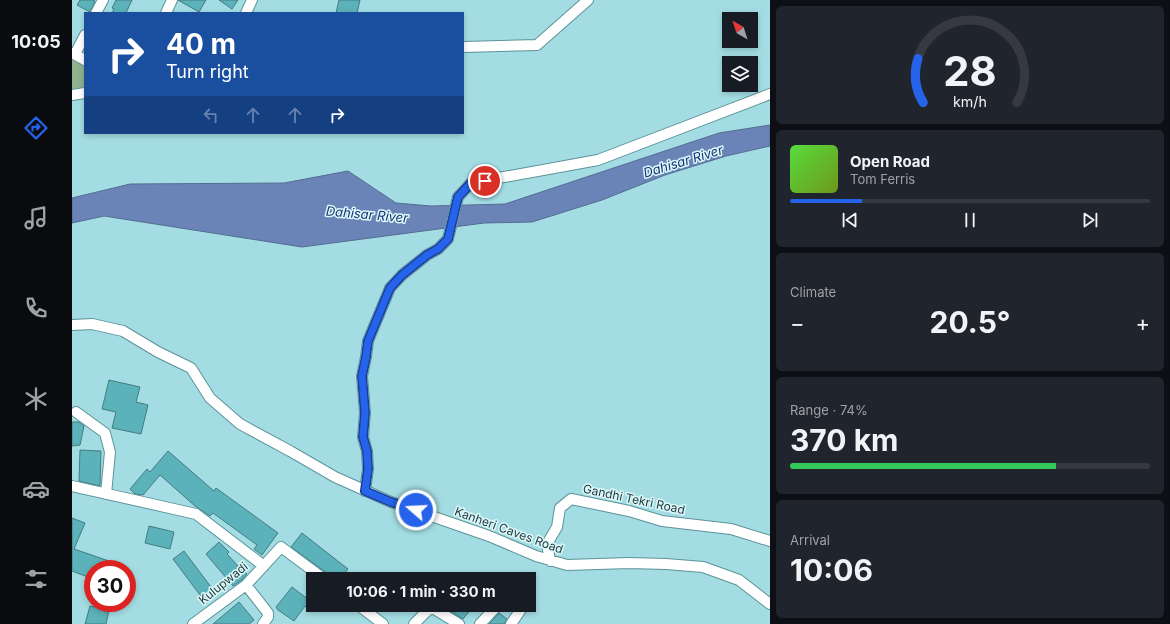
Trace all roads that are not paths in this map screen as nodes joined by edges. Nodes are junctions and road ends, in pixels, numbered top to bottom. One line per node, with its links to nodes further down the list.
1 (103, 0): 5 (street)
2 (172, 0): 6 (street)
3 (252, 0): 7 (street)
4 (588, 0): 9 (street)
5 (97, 12)
6 (166, 12)
7 (246, 12)
8 (84, 37): 10 (street)
9 (464, 47)
10 (74, 54): 11 (street)
11 (84, 59)
12 (84, 93): 14 (street)
13 (770, 94): 18 (street)
14 (72, 95)
15 (72, 325): 18 (street, Kanheri Caves Road)
16 (76, 412): 19 (street)
17 (72, 486): 19 (street)
18 (365, 491): 21 (street, Kanheri Caves Road)
19 (106, 494): 22 (street)
20 (770, 541): 21 (street, Gandhi Tekri Road)
21 (550, 561): 25 (street, Kanheri Caves Road)
22 (264, 566): 23 (street, Kulupwadi); 24 (street, Kulupwadi)
23 (315, 572)
24 (246, 585): 29 (street, Kulupwadi); 30 (street)
25 (770, 604)
26 (367, 612): 31 (street)
27 (491, 612): 34 (street)
28 (519, 612): 35 (street)
29 (193, 624)
30 (263, 624)
31 (383, 624)
32 (414, 624): 33 (street)
33 (459, 624)
34 (480, 624)
35 (511, 624)

